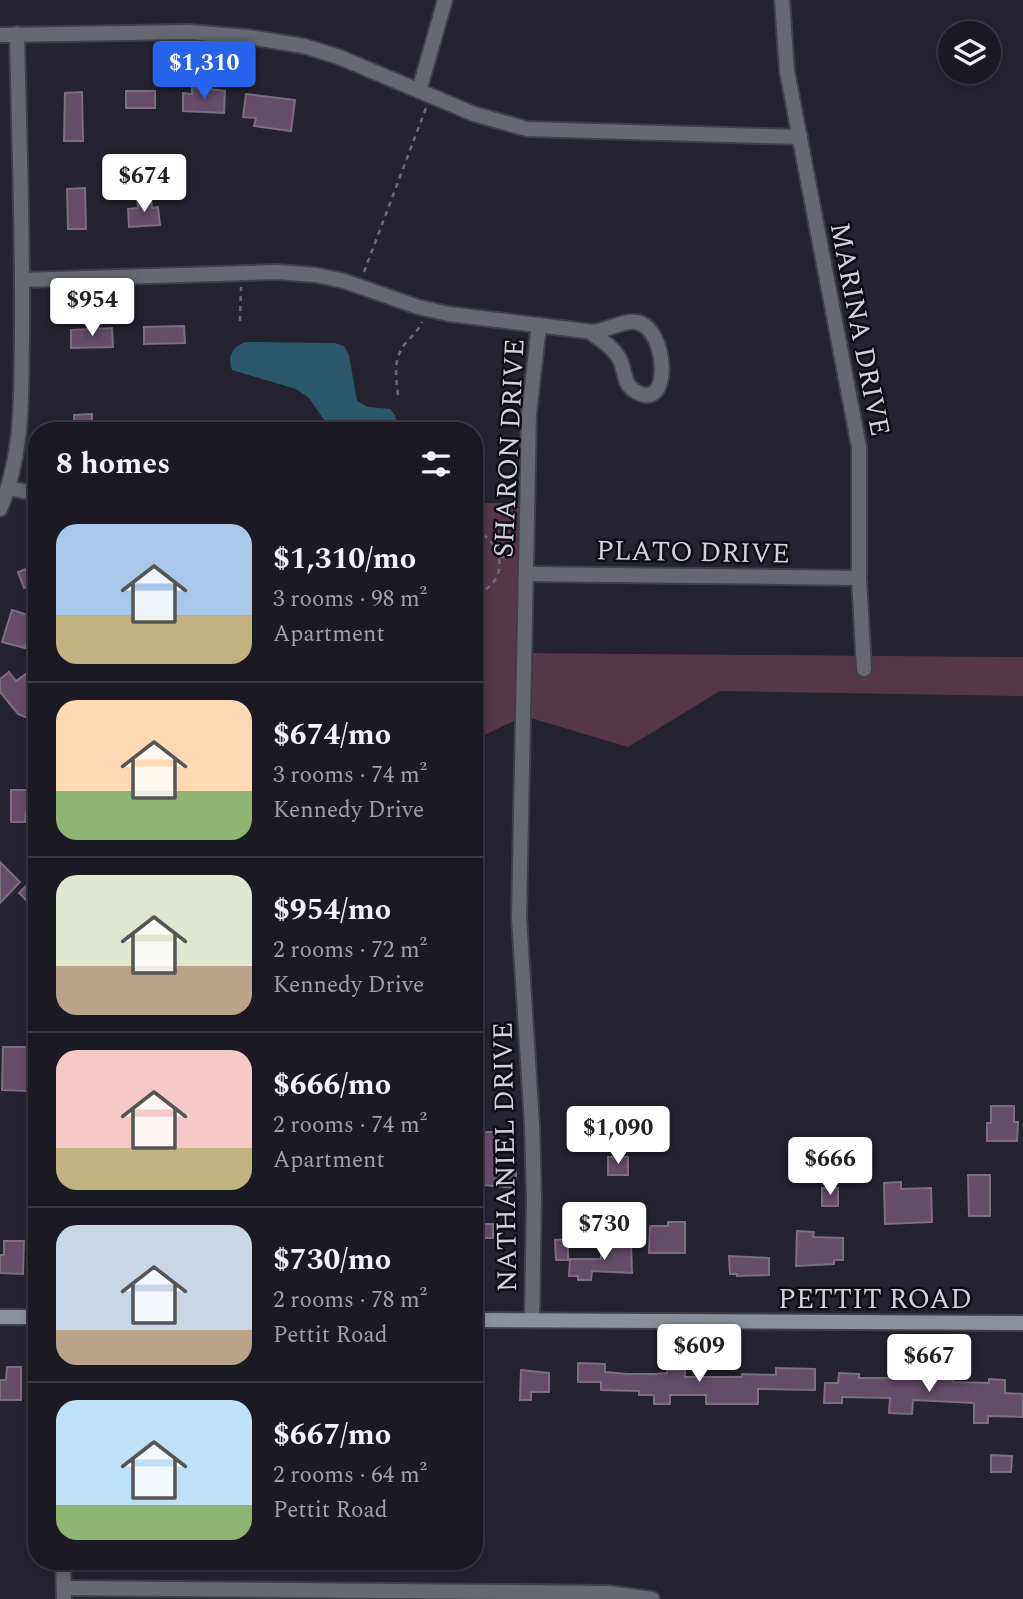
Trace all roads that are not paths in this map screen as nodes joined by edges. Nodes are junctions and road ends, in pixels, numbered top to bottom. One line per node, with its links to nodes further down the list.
1 (445, 0): 5 (street)
2 (782, 0): 6 (street, MARINA DRIVE)
3 (17, 34): 4 (street); 5 (street); 7 (street)
4 (0, 35)
5 (425, 93): 6 (street)
6 (800, 137): 14 (street, MARINA DRIVE)
7 (22, 280): 8 (street); 10 (street)
8 (538, 326): 9 (street); 13 (street, SHARON DRIVE)
9 (594, 332): 9 (street)
10 (9, 488): 11 (street); 12 (street)
11 (28, 492)
12 (0, 509)
13 (527, 573): 14 (street, PLATO DRIVE); 19 (street, NATHANIEL DRIVE)
14 (859, 578): 15 (street, MARINA DRIVE)
15 (864, 669)
16 (0, 1317): 17 (street)
17 (28, 1317)
18 (483, 1320): 19 (street, PETTIT ROAD)
19 (532, 1320): 20 (street, PETTIT ROAD)
20 (1023, 1323)
21 (63, 1570): 22 (street)
22 (64, 1593): 23 (street)
23 (242, 1594): 24 (street)
24 (608, 1596): 25 (street)
25 (652, 1599)

